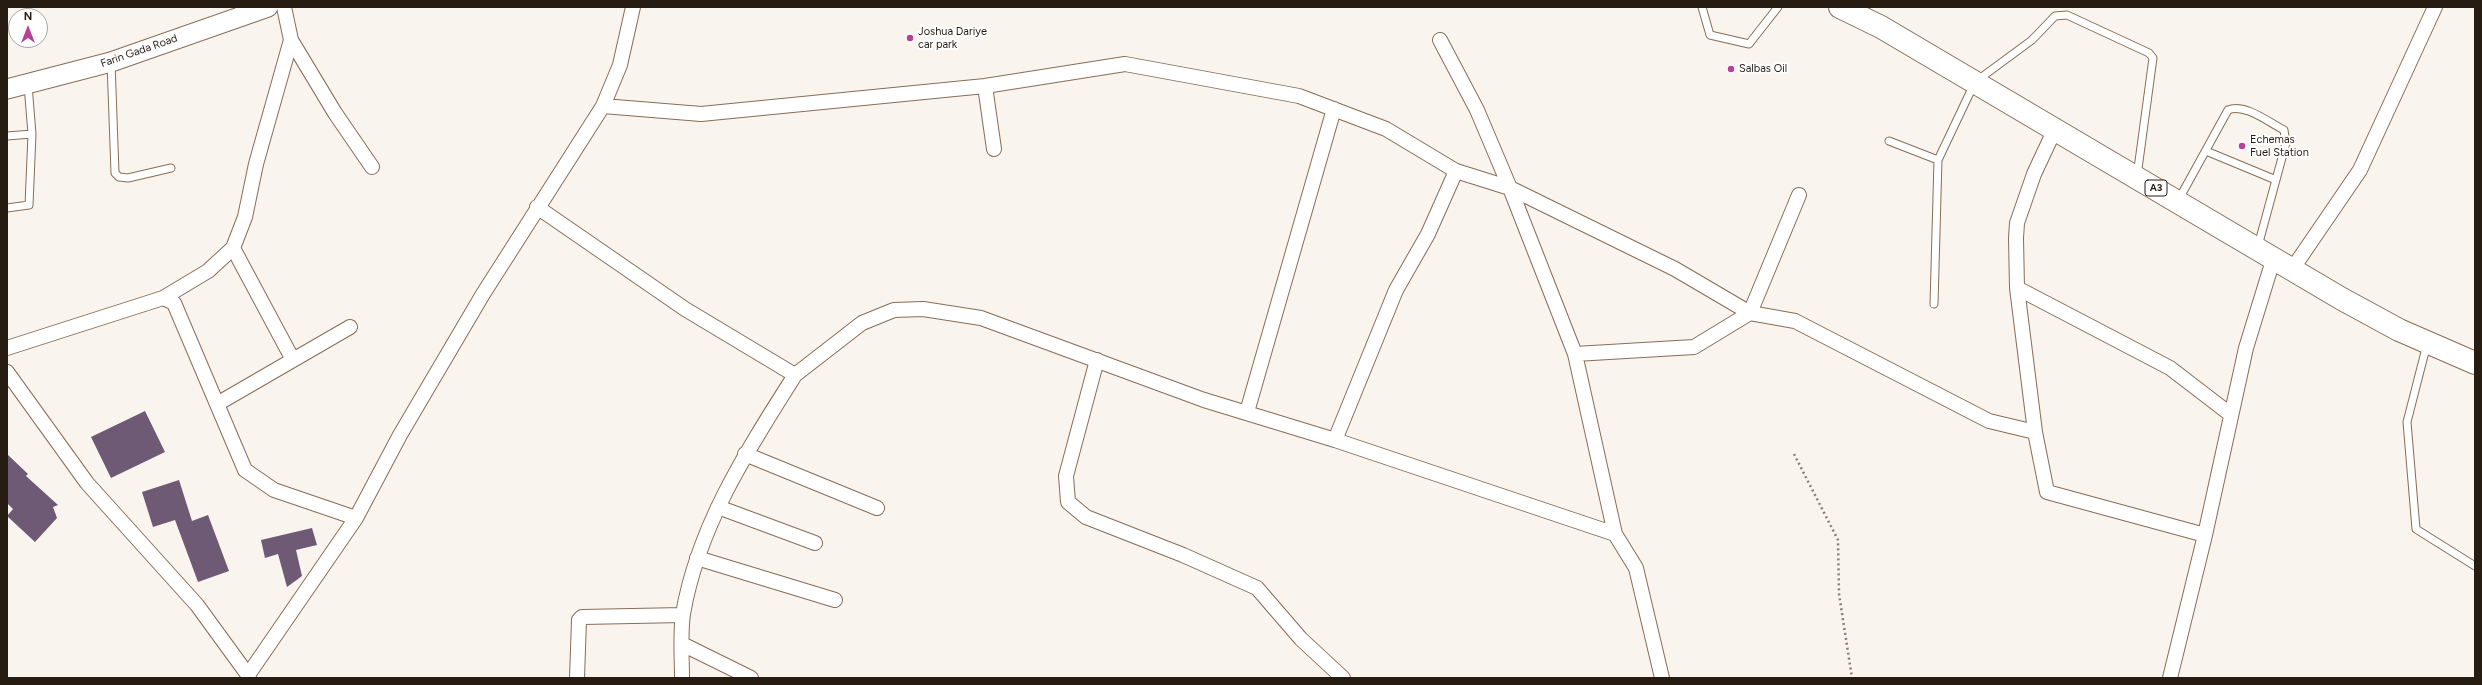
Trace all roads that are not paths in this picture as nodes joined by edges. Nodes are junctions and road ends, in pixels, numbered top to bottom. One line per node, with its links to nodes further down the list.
1 (268, 7): 10 (main road, Farin Gada Road)
2 (284, 7): 8 (street)
3 (633, 7): 15 (street)
4 (1702, 7): 5 (lane)
5 (1778, 7)
6 (1840, 7): 11 (highway, A3)
7 (2435, 7): 36 (street)
8 (292, 40): 24 (street); 34 (street)
9 (1440, 40): 29 (street)
10 (110, 62): 12 (main road, Farin Gada Road); 25 (lane)
11 (1975, 82): 17 (highway, A3); 23 (lane); 27 (lane)
12 (28, 85): 14 (main road, Farin Gada Road); 18 (lane)
13 (985, 86): 15 (street); 16 (street); 21 (street)
14 (7, 89)
15 (603, 106): 32 (street)
16 (1334, 109): 26 (street); 51 (street)
17 (2055, 129): 27 (highway, A3); 37 (street)
18 (32, 134): 19 (lane); 33 (lane)
19 (7, 136)
20 (1889, 141): 23 (lane)
21 (994, 149)
22 (2206, 151): 28 (lane); 28 (lane); 31 (lane)
23 (1938, 160): 39 (lane)
24 (372, 167)
25 (171, 168)
26 (1456, 171): 29 (street); 54 (street)
27 (2137, 177): 31 (highway, A3)
28 (2276, 180): 35 (lane)
29 (1510, 188): 40 (street); 44 (street)
30 (1799, 195): 40 (street)
31 (2178, 201): 35 (highway, A3)
32 (537, 207): 49 (street); 58 (street)
33 (7, 208)
34 (233, 248): 38 (street); 45 (street)
35 (2266, 253): 36 (highway, A3); 52 (street)
36 (2293, 268): 42 (highway, A3)
37 (2017, 288): 52 (street); 53 (street)
38 (163, 298): 43 (street); 50 (street)
39 (1934, 304)
40 (1750, 313): 44 (street); 53 (street)
41 (350, 327): 45 (street)
42 (2427, 344): 47 (highway, A3); 63 (lane)
43 (7, 348)
44 (1575, 354): 59 (street)
45 (293, 360): 50 (street)
46 (1097, 360): 49 (street); 51 (street); 67 (street)
47 (2474, 363)
48 (7, 372): 68 (street)
49 (795, 375): 55 (street)
50 (217, 404): 58 (street)
51 (1247, 412): 54 (street)
52 (2230, 414): 60 (street)
53 (2035, 432): 60 (street)
54 (1335, 440): 59 (street)
55 (745, 454): 56 (street); 57 (street)
56 (718, 507): 61 (street); 62 (street)
57 (877, 508)
58 (356, 518): 68 (street)
59 (1615, 534): 72 (street)
60 (2205, 535): 73 (street)
61 (815, 542)
62 (697, 558): 64 (street); 65 (street)
63 (2475, 566)
64 (835, 600)
65 (683, 615): 66 (street); 69 (street)
66 (682, 644): 70 (street); 71 (street)
67 (1336, 675)
68 (248, 677)
69 (577, 678)
70 (682, 678)
71 (751, 678)
72 (1662, 678)
73 (2170, 678)

